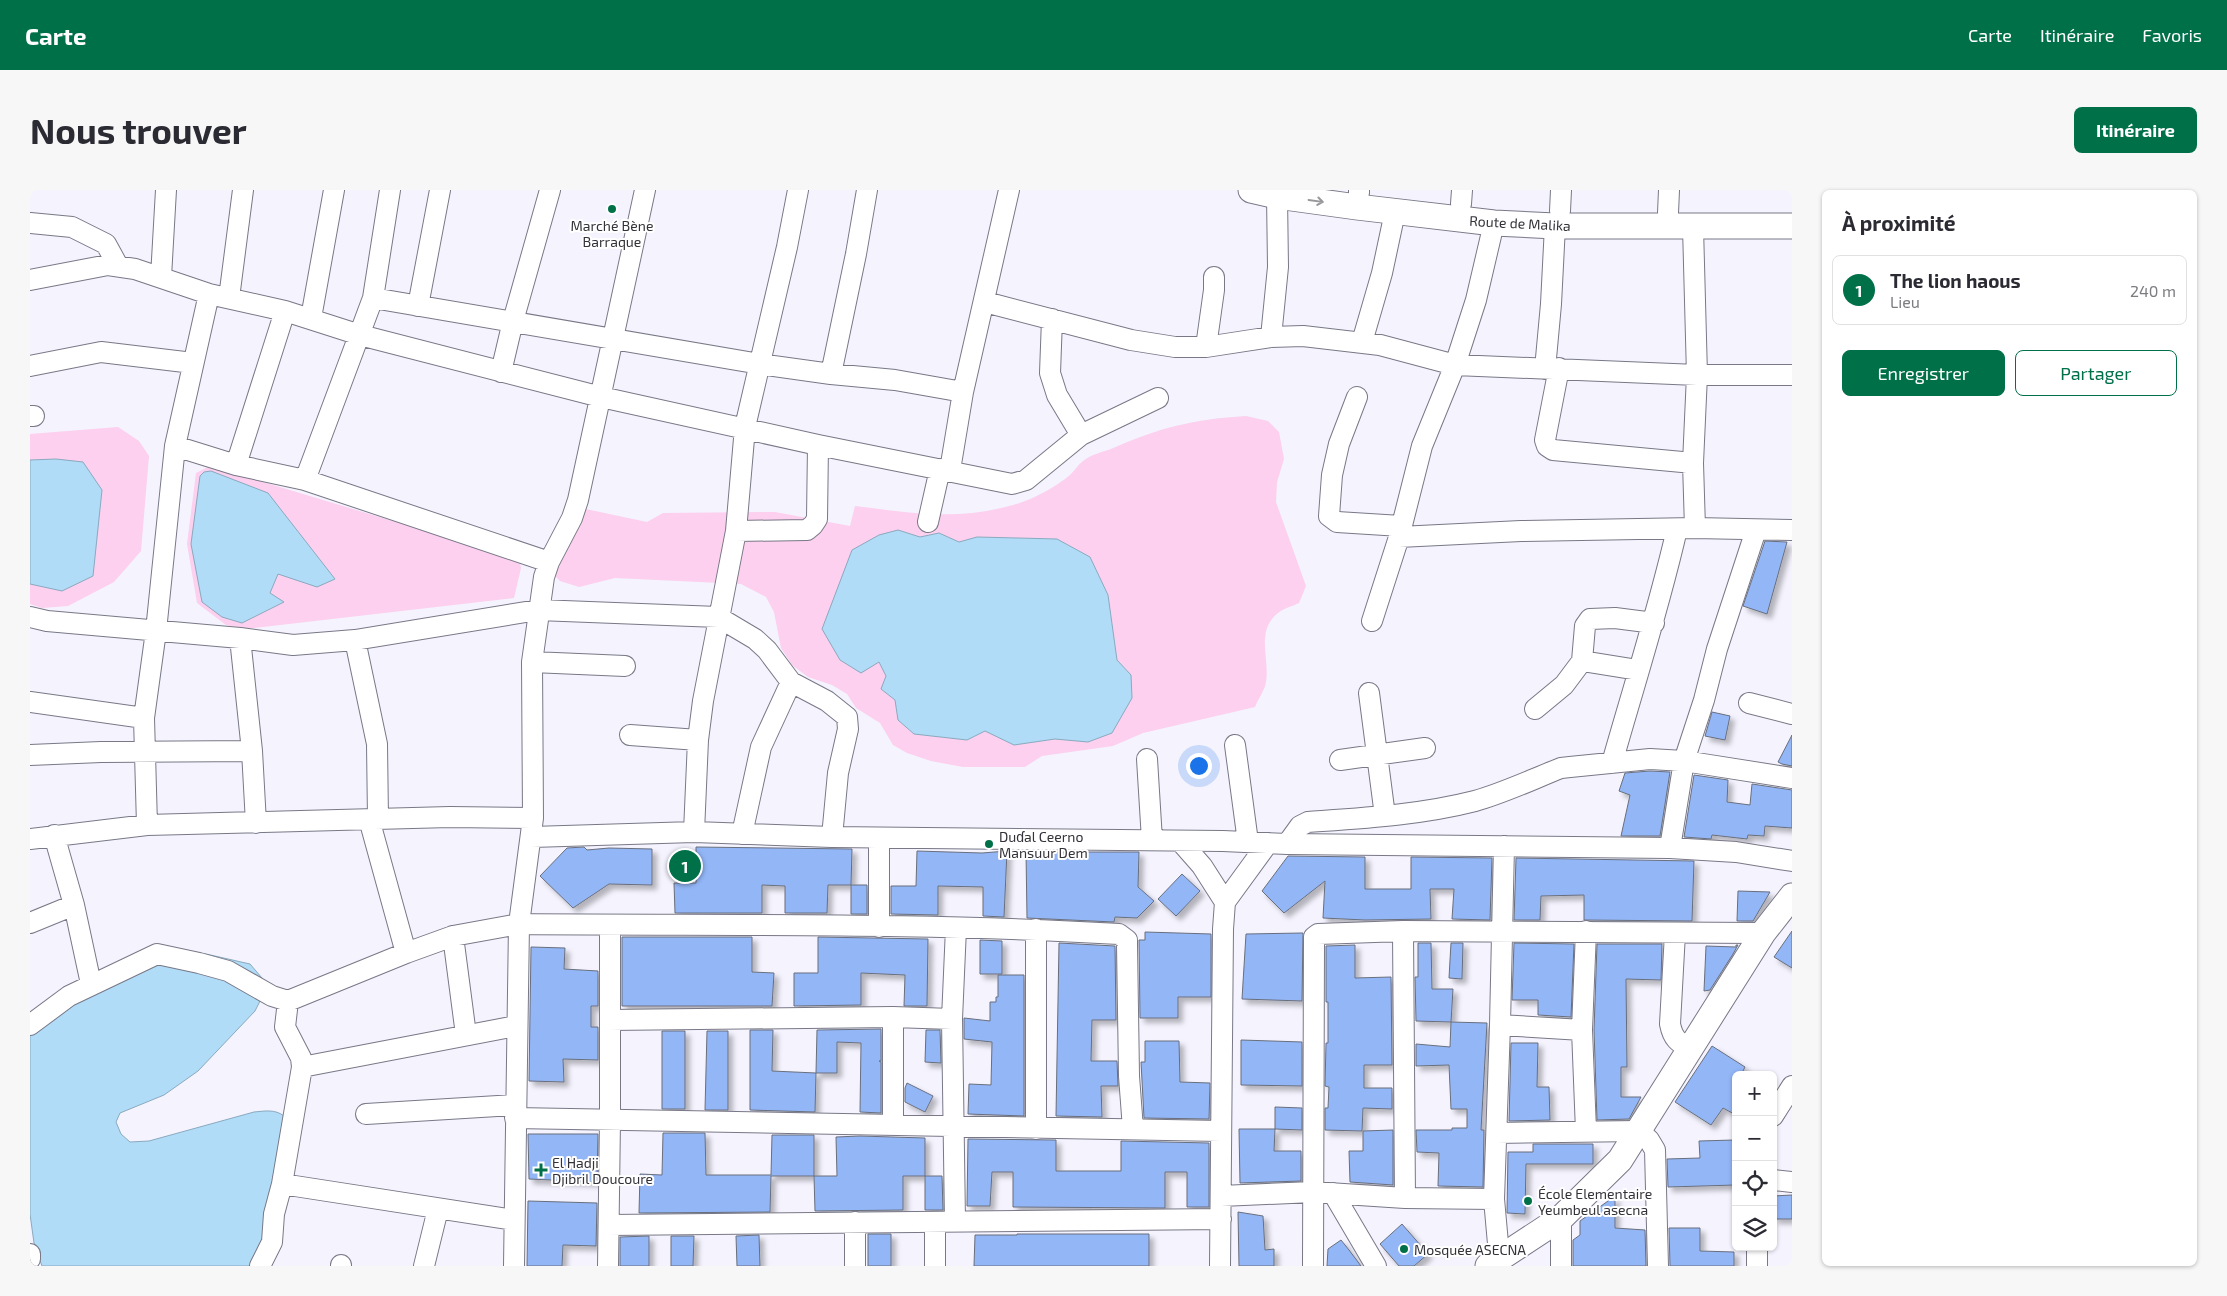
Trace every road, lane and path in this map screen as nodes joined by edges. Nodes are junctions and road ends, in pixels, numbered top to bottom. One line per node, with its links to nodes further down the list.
1 (166, 190): 24 (street)
2 (243, 190): 27 (street)
3 (334, 190): 32 (street)
4 (390, 190): 28 (street)
5 (440, 190): 30 (street)
6 (550, 190): 34 (street)
7 (645, 190): 36 (street)
8 (798, 190): 41 (street)
9 (868, 190): 46 (street)
10 (1009, 190): 29 (street)
11 (1251, 190): 13 (main road, Route de Malika)
12 (1352, 191): 14 (main road, Route de Malika)
13 (1277, 196): 18 (main road, Route de Malika, one-way to 18); 37 (street)
14 (1462, 197): 16 (main road, Route de Malika)
15 (1668, 202): 16 (main road, Route de Malika); 17 (main road, Route de Malika)
16 (1558, 209): 20 (main road, Route de Malika); 22 (main road, Route de Malika); 44 (street)
17 (1792, 209)
18 (1395, 212): 20 (main road, Route de Malika); 38 (street)
19 (30, 223): 23 (street)
20 (1494, 223): 42 (street)
21 (1792, 226): 22 (main road, Route de Malika)
22 (1693, 227): 47 (street)
23 (118, 266): 24 (street); 26 (street)
24 (161, 277): 27 (street)
25 (1214, 277): 39 (street)
26 (30, 280)
27 (219, 296): 31 (street); 40 (street)
28 (374, 298): 30 (street); 35 (street)
29 (985, 302): 33 (street); 49 (street)
30 (418, 306): 34 (street)
31 (285, 311): 32 (street); 58 (street)
32 (310, 318): 35 (street)
33 (1052, 319): 39 (street); 54 (street)
34 (512, 321): 36 (street); 45 (street)
35 (360, 335): 45 (street); 60 (street)
36 (612, 337): 41 (street); 50 (street)
37 (1271, 337): 38 (street); 39 (street)
38 (1362, 342): 42 (street)
39 (1206, 347)
40 (193, 363): 43 (street); 56 (street)
41 (760, 364): 46 (street); 53 (street)
42 (1455, 364): 44 (street); 66 (street)
43 (30, 366)
44 (1552, 369): 47 (street); 57 (street)
45 (501, 372): 50 (street)
46 (830, 374): 49 (street)
47 (1696, 375): 48 (street); 57 (street)
48 (1792, 375)
49 (963, 392): 59 (street)
50 (601, 397): 53 (street); 67 (street)
51 (1357, 397): 66 (street)
52 (1158, 398): 54 (street)
53 (744, 427): 55 (street); 65 (street)
54 (1081, 435): 59 (street)
55 (818, 444): 59 (street); 65 (street)
56 (175, 446): 58 (street); 73 (street)
57 (1693, 463): 62 (street)
58 (236, 465): 60 (street)
59 (945, 470): 61 (street)
60 (305, 480): 67 (street)
61 (928, 522)
62 (1686, 528): 63 (street); 66 (street); 72 (street)
63 (1756, 530): 64 (street); 97 (street)
64 (1792, 530)
65 (736, 531): 70 (street)
66 (1400, 532): 71 (street)
67 (549, 562): 68 (street)
68 (538, 610): 70 (street); 75 (street); 77 (street)
69 (30, 616): 73 (street)
70 (718, 618): 80 (street); 88 (street)
71 (1372, 621)
72 (1654, 623): 76 (street); 79 (street)
73 (156, 631): 74 (street); 86 (street)
74 (240, 638): 75 (street); 91 (street)
75 (355, 640): 101 (street)
76 (1582, 661): 79 (street); 84 (street)
77 (532, 662): 78 (street); 104 (street)
78 (624, 666)
79 (1638, 670): 98 (street)
80 (791, 682): 106 (street); 108 (street)
81 (1370, 693): 93 (street)
82 (30, 702): 86 (street)
83 (1749, 703): 85 (street)
84 (1535, 709)
85 (1792, 714)
86 (144, 718): 92 (street)
87 (630, 735): 88 (street)
88 (698, 740): 105 (street)
89 (1235, 745): 113 (street)
90 (1425, 748): 93 (street)
91 (252, 751): 92 (street); 102 (street)
92 (146, 753): 94 (street); 103 (street)
93 (1376, 754): 96 (street); 100 (street)
94 (30, 755)
95 (1147, 759): 111 (street)
96 (1340, 760)
97 (1684, 761): 98 (street); 99 (street); 116 (street)
98 (1612, 763): 100 (street)
99 (1792, 778)
100 (1386, 816): 114 (street)
101 (373, 819): 102 (street); 104 (street); 133 (street)
102 (256, 823): 103 (street)
103 (147, 825): 107 (street)
104 (532, 828): 105 (street); 122 (street)
105 (694, 832): 106 (street)
106 (742, 834): 108 (street)
107 (54, 836): 110 (street); 120 (street)
108 (832, 837): 109 (street)
109 (879, 838): 111 (street); 124 (street)
110 (30, 839)
111 (1152, 840): 112 (street)
112 (1180, 841): 113 (street); 119 (street)
113 (1248, 842): 114 (street)
114 (1277, 843): 115 (street); 119 (street)
115 (1504, 846): 116 (street); 129 (street)
116 (1670, 848): 117 (street)
117 (1792, 861)
118 (1792, 896): 131 (main road)
119 (1225, 902): 157 (street)
120 (74, 905): 121 (street); 134 (street)
121 (30, 922)
122 (519, 924): 123 (street); 132 (street); 141 (street)
123 (610, 925): 124 (street); 138 (street)
124 (879, 927): 125 (street)
125 (956, 928): 126 (street); 137 (street)
126 (1036, 929): 155 (street); 156 (street)
127 (1403, 931): 129 (street); 164 (street); 166 (street)
128 (1586, 931): 129 (street); 130 (street); 142 (street)
129 (1502, 932): 140 (street)
130 (1675, 933): 131 (street); 144 (street)
131 (1763, 933): 144 (main road)
132 (453, 936): 133 (street); 143 (street)
133 (406, 953): 135 (street)
134 (91, 984): 135 (street); 139 (street)
135 (288, 1002): 145 (street)
136 (893, 1017): 137 (street); 138 (street); 153 (street)
137 (952, 1019): 154 (street)
138 (610, 1020): 152 (street)
139 (30, 1025)
140 (1500, 1025): 142 (street); 160 (street)
141 (516, 1026): 143 (street); 148 (street)
142 (1582, 1030): 158 (street)
143 (466, 1035): 145 (street)
144 (1690, 1049): 159 (main road)
145 (302, 1067): 163 (street)
146 (1792, 1086): 147 (street)
147 (1777, 1110)
148 (515, 1112): 149 (street); 152 (street); 171 (street)
149 (366, 1114)
150 (1777, 1116): 151 (street)
151 (1792, 1116)
152 (610, 1120): 153 (street); 175 (street)
153 (892, 1125): 154 (street)
154 (955, 1126): 155 (street); 172 (street)
155 (1036, 1129): 156 (street)
156 (1133, 1129): 157 (street)
157 (1221, 1131): 165 (street)
158 (1586, 1131): 159 (street); 160 (street)
159 (1639, 1131): 170 (main road); 190 (street)
160 (1497, 1133): 167 (street)
161 (1777, 1180): 162 (street)
162 (1792, 1182)
163 (282, 1184): 168 (street); 180 (street)
164 (1323, 1193): 165 (street); 166 (street); 187 (street); 188 (street)
165 (1221, 1196): 169 (street)
166 (1405, 1198): 167 (street)
167 (1494, 1199): 179 (street)
168 (438, 1209): 171 (street); 181 (street)
169 (1221, 1218): 172 (street); 186 (street)
170 (1561, 1218): 179 (main road); 189 (street)
171 (514, 1220): 182 (street)
172 (955, 1221): 174 (street)
173 (855, 1222): 174 (street); 175 (street); 184 (street)
174 (935, 1222): 185 (street)
175 (609, 1225): 183 (street)
176 (1758, 1251): 191 (street)
177 (30, 1254): 178 (street)
178 (30, 1259)
179 (1496, 1263)
180 (260, 1266)
181 (424, 1266)
182 (514, 1266)
183 (608, 1266)
184 (855, 1266)
185 (935, 1266)
186 (1220, 1266)
187 (1313, 1266)
188 (1376, 1266)
189 (1561, 1266)
190 (1658, 1266)
191 (1757, 1266)

